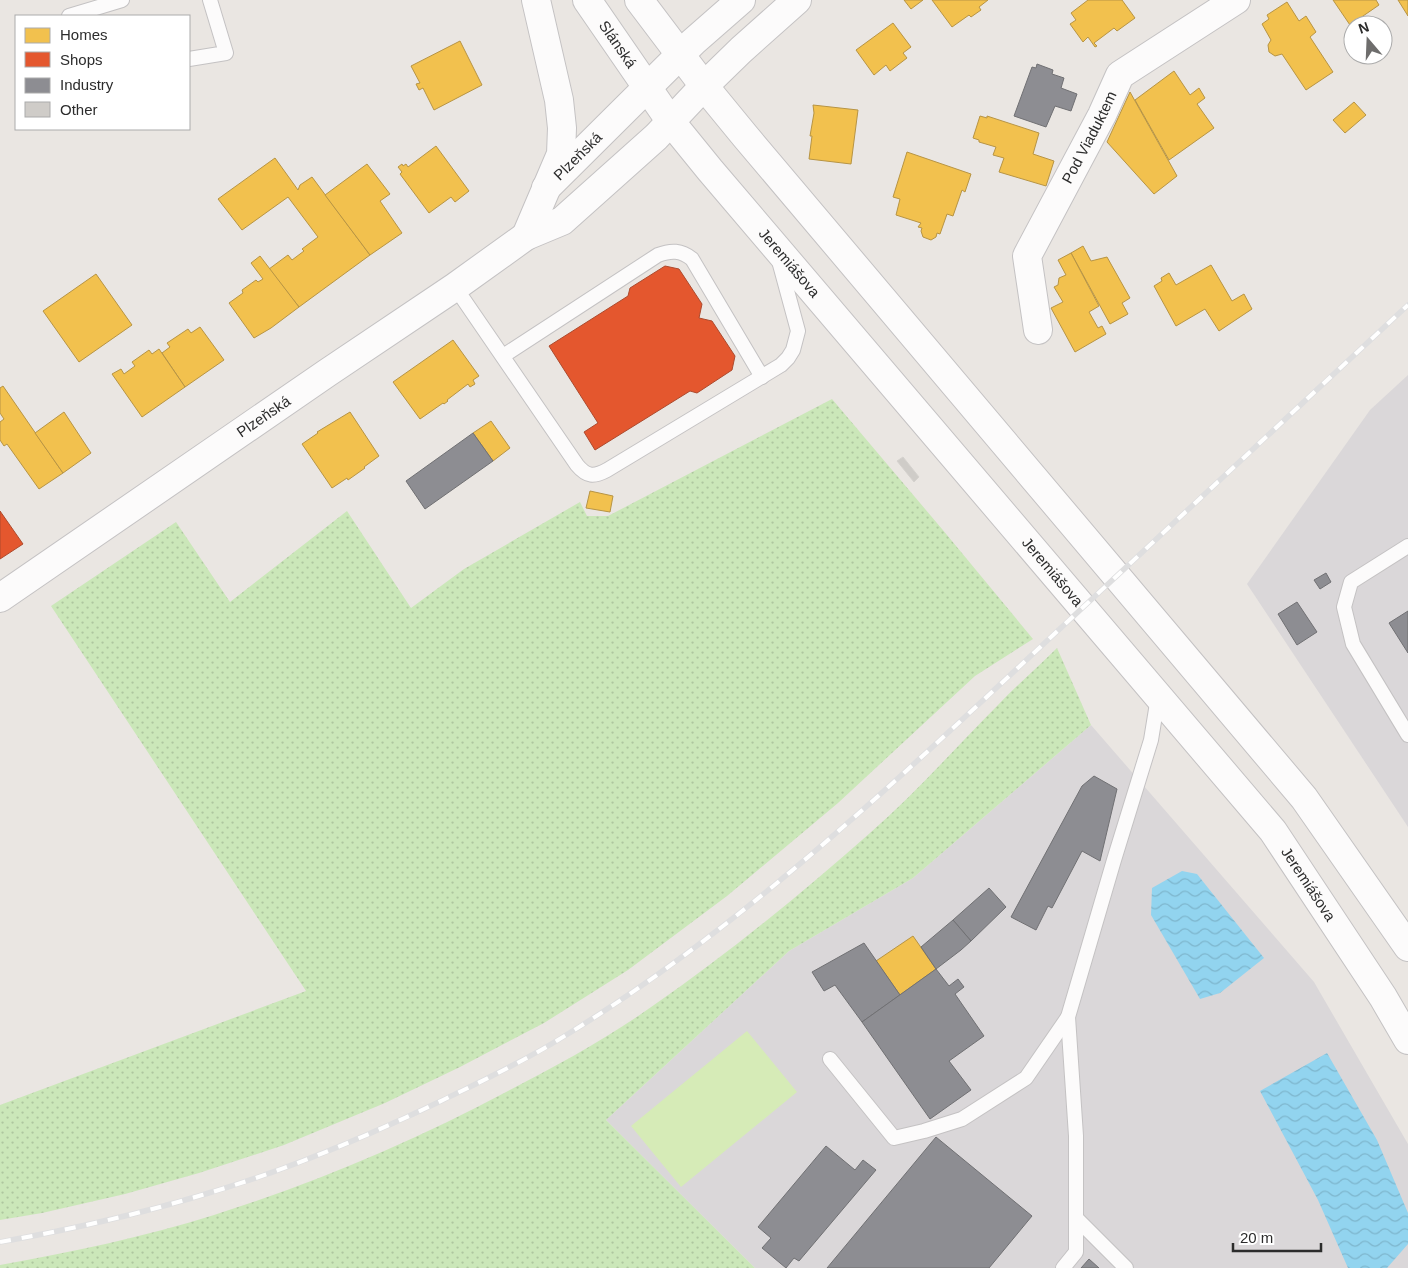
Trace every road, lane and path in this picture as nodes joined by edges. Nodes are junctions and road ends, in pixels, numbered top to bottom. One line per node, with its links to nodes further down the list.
1 (122, 0): 9 (lane)
2 (210, 0): 11 (lane)
3 (536, 0): 15 (main road)
4 (587, 0): 13 (main road, Slánská)
5 (639, 0): 10 (main road)
6 (741, 0): 10 (main road, Plzeňská)
7 (797, 0): 12 (main road, Plzeňská)
8 (1236, 0): 19 (main road, Pod Viaduktem)
9 (73, 15)
10 (681, 55): 12 (main road); 13 (main road, Plzeňská)
11 (190, 59)
12 (704, 86): 14 (main road, Plzeňská); 26 (main road)
13 (648, 88): 14 (main road); 15 (main road, Plzeňská)
14 (671, 122): 16 (main road, Plzeňská); 17 (main road, Jeremiášova)
15 (546, 188): 16 (main road, Plzeňská)
16 (526, 236): 18 (main road, Plzeňská)
17 (776, 248): 21 (lane); 24 (main road, Jeremiášova)
18 (456, 287): 20 (lane); 23 (main road, Plzeňská)
19 (1038, 330)
20 (503, 356): 21 (lane); 21 (lane)
21 (762, 377)
22 (1408, 546): 25 (lane)
23 (0, 598)
24 (1158, 696): 27 (lane); 28 (main road, Jeremiášova)
25 (1408, 736)
26 (1408, 947)
27 (1068, 1017): 29 (lane); 30 (lane)
28 (1408, 1040)
29 (830, 1059)
30 (1076, 1218): 31 (lane); 32 (lane)
31 (1063, 1268)
32 (1126, 1268)

